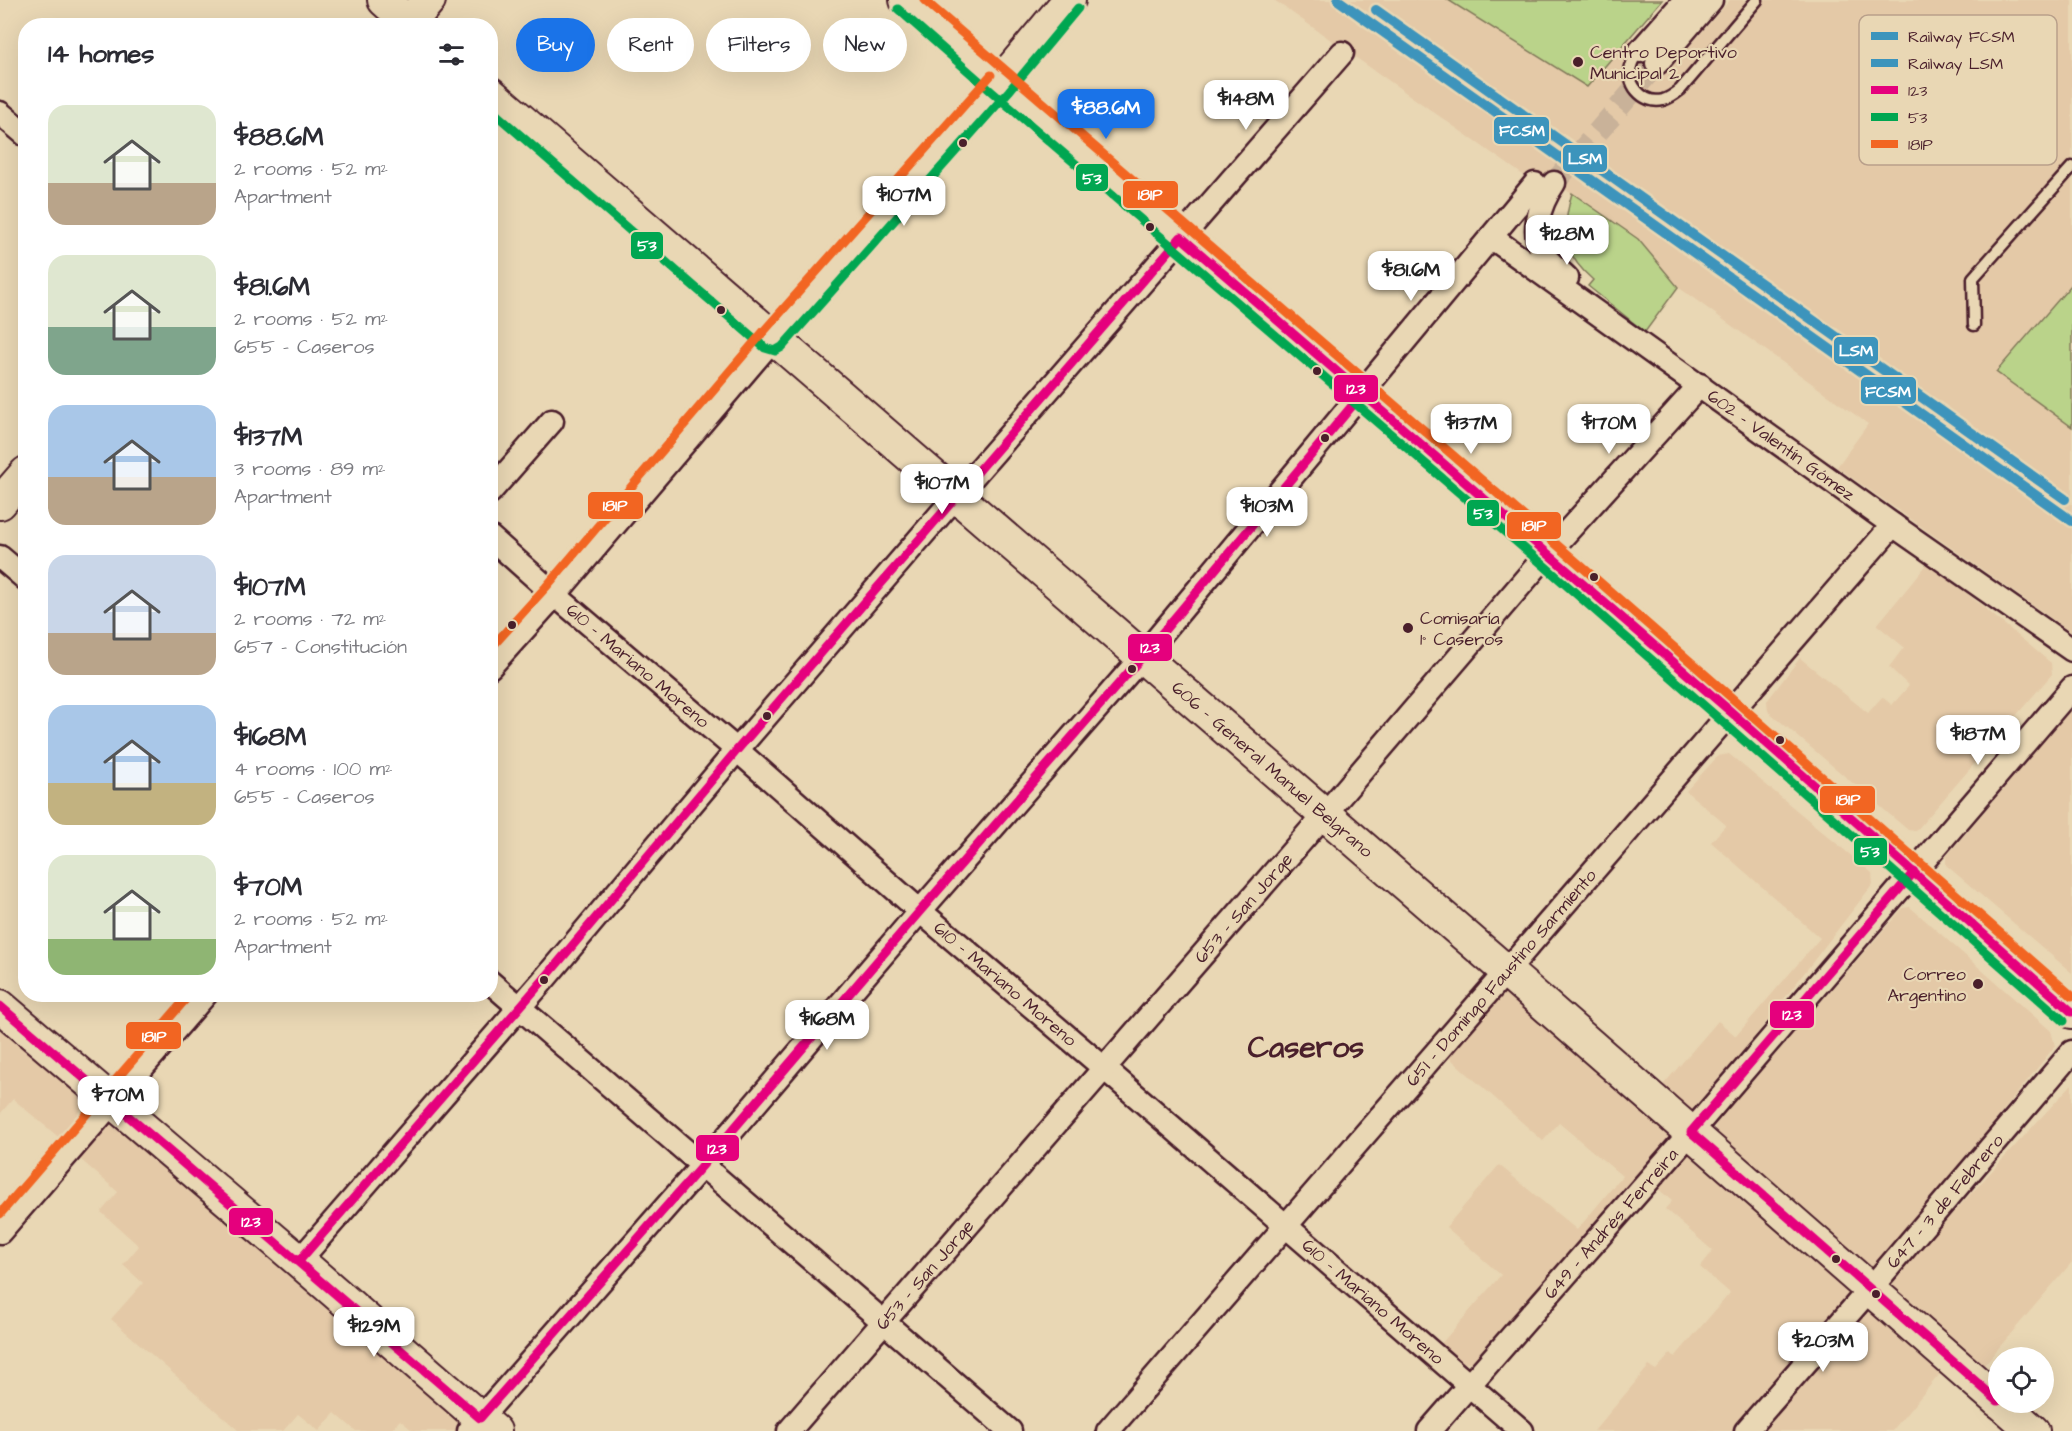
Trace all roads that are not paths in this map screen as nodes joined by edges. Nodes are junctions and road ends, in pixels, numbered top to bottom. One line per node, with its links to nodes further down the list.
1 (384, 0): 7 (street)
2 (906, 0): 10 (street)
3 (1069, 0): 10 (street)
4 (1685, 0): 9 (street)
5 (1711, 0): 9 (street)
6 (1757, 0): 9 (lane)
7 (414, 18)
8 (1342, 53): 15 (street)
9 (1649, 57)
10 (1000, 83): 15 (street); 19 (street)
11 (498, 100): 19 (street, 606 - General Manuel Belgrano)
12 (0, 113): 13 (street)
13 (18, 128)
14 (2072, 166): 17 (lane)
15 (1181, 237): 21 (street); 25 (street)
16 (1491, 237): 18 (street, 602 - Valentín Gómez); 18 (street); 21 (street)
17 (1974, 325)
18 (1619, 329): 20 (street, 602 - Valentín Gómez)
19 (772, 339): 25 (street, 606 - General Manuel Belgrano); 32 (street)
20 (1700, 385): 27 (street, 602 - Valentín Gómez); 29 (street, 653 - San Jorge)
21 (1362, 394): 29 (street); 34 (street)
22 (552, 421): 24 (street)
23 (18, 482): 26 (street)
24 (498, 483)
25 (957, 495): 34 (street, 606 - General Manuel Belgrano); 38 (street)
26 (0, 503)
27 (1893, 525): 33 (street, 602 - Valentín Gómez); 37 (street, 651 - Domingo Faustino Sarmiento)
28 (498, 544): 32 (street, 610 - Mariano Moreno)
29 (1548, 553): 37 (street); 39 (street, 653 - San Jorge)
30 (0, 557): 31 (street)
31 (18, 572)
32 (555, 595): 35 (street); 38 (street, 610 - Mariano Moreno)
33 (2072, 650)
34 (1142, 657): 39 (street, 606 - General Manuel Belgrano); 41 (street)
35 (498, 658)
36 (2072, 688): 40 (street, 649 - Andrés Ferreira)
37 (1730, 711): 40 (street); 42 (street, 651 - Domingo Faustino Sarmiento)
38 (737, 750): 41 (street, 610 - Mariano Moreno); 46 (street)
39 (1324, 815): 42 (street, 606 - General Manuel Belgrano); 49 (street, 653 - San Jorge)
40 (1914, 872): 47 (street); 51 (street, 649 - Andrés Ferreira)
41 (920, 911): 49 (street, 610 - Mariano Moreno); 52 (street)
42 (1506, 971): 51 (street, 606 - General Manuel Belgrano); 53 (street, 651 - Domingo Faustino Sarmiento)
43 (498, 989): 46 (street)
44 (199, 1002): 50 (street)
45 (0, 1006): 50 (street)
46 (520, 1007): 52 (street); 55 (street)
47 (2072, 1011)
48 (2072, 1052): 56 (street, 647 - 3 de Febrero)
49 (1104, 1068): 53 (street, 610 - Mariano Moreno); 57 (street, 653 - San Jorge)
50 (112, 1103): 54 (street); 55 (street)
51 (1691, 1132): 56 (street, 606 - General Manuel Belgrano); 58 (street, 649 - Andrés Ferreira)
52 (702, 1166): 57 (street); 61 (street)
53 (1285, 1225): 58 (street, 610 - Mariano Moreno); 64 (street, 651 - Domingo Faustino Sarmiento)
54 (0, 1232)
55 (299, 1261): 61 (street)
56 (1870, 1289): 59 (street, 606 - General Manuel Belgrano); 67 (street, 647 - 3 de Febrero)
57 (885, 1322): 62 (street, 653 - San Jorge); 63 (street)
58 (1469, 1384): 65 (street, 649 - Andrés Ferreira); 66 (street, 610 - Mariano Moreno)
59 (1988, 1392)
60 (2012, 1413): 68 (street, 606 - General Manuel Belgrano)
61 (482, 1427)
62 (789, 1431)
63 (1010, 1431)
64 (1108, 1431)
65 (1429, 1431)
66 (1522, 1431)
67 (1746, 1431)
68 (2033, 1431)

